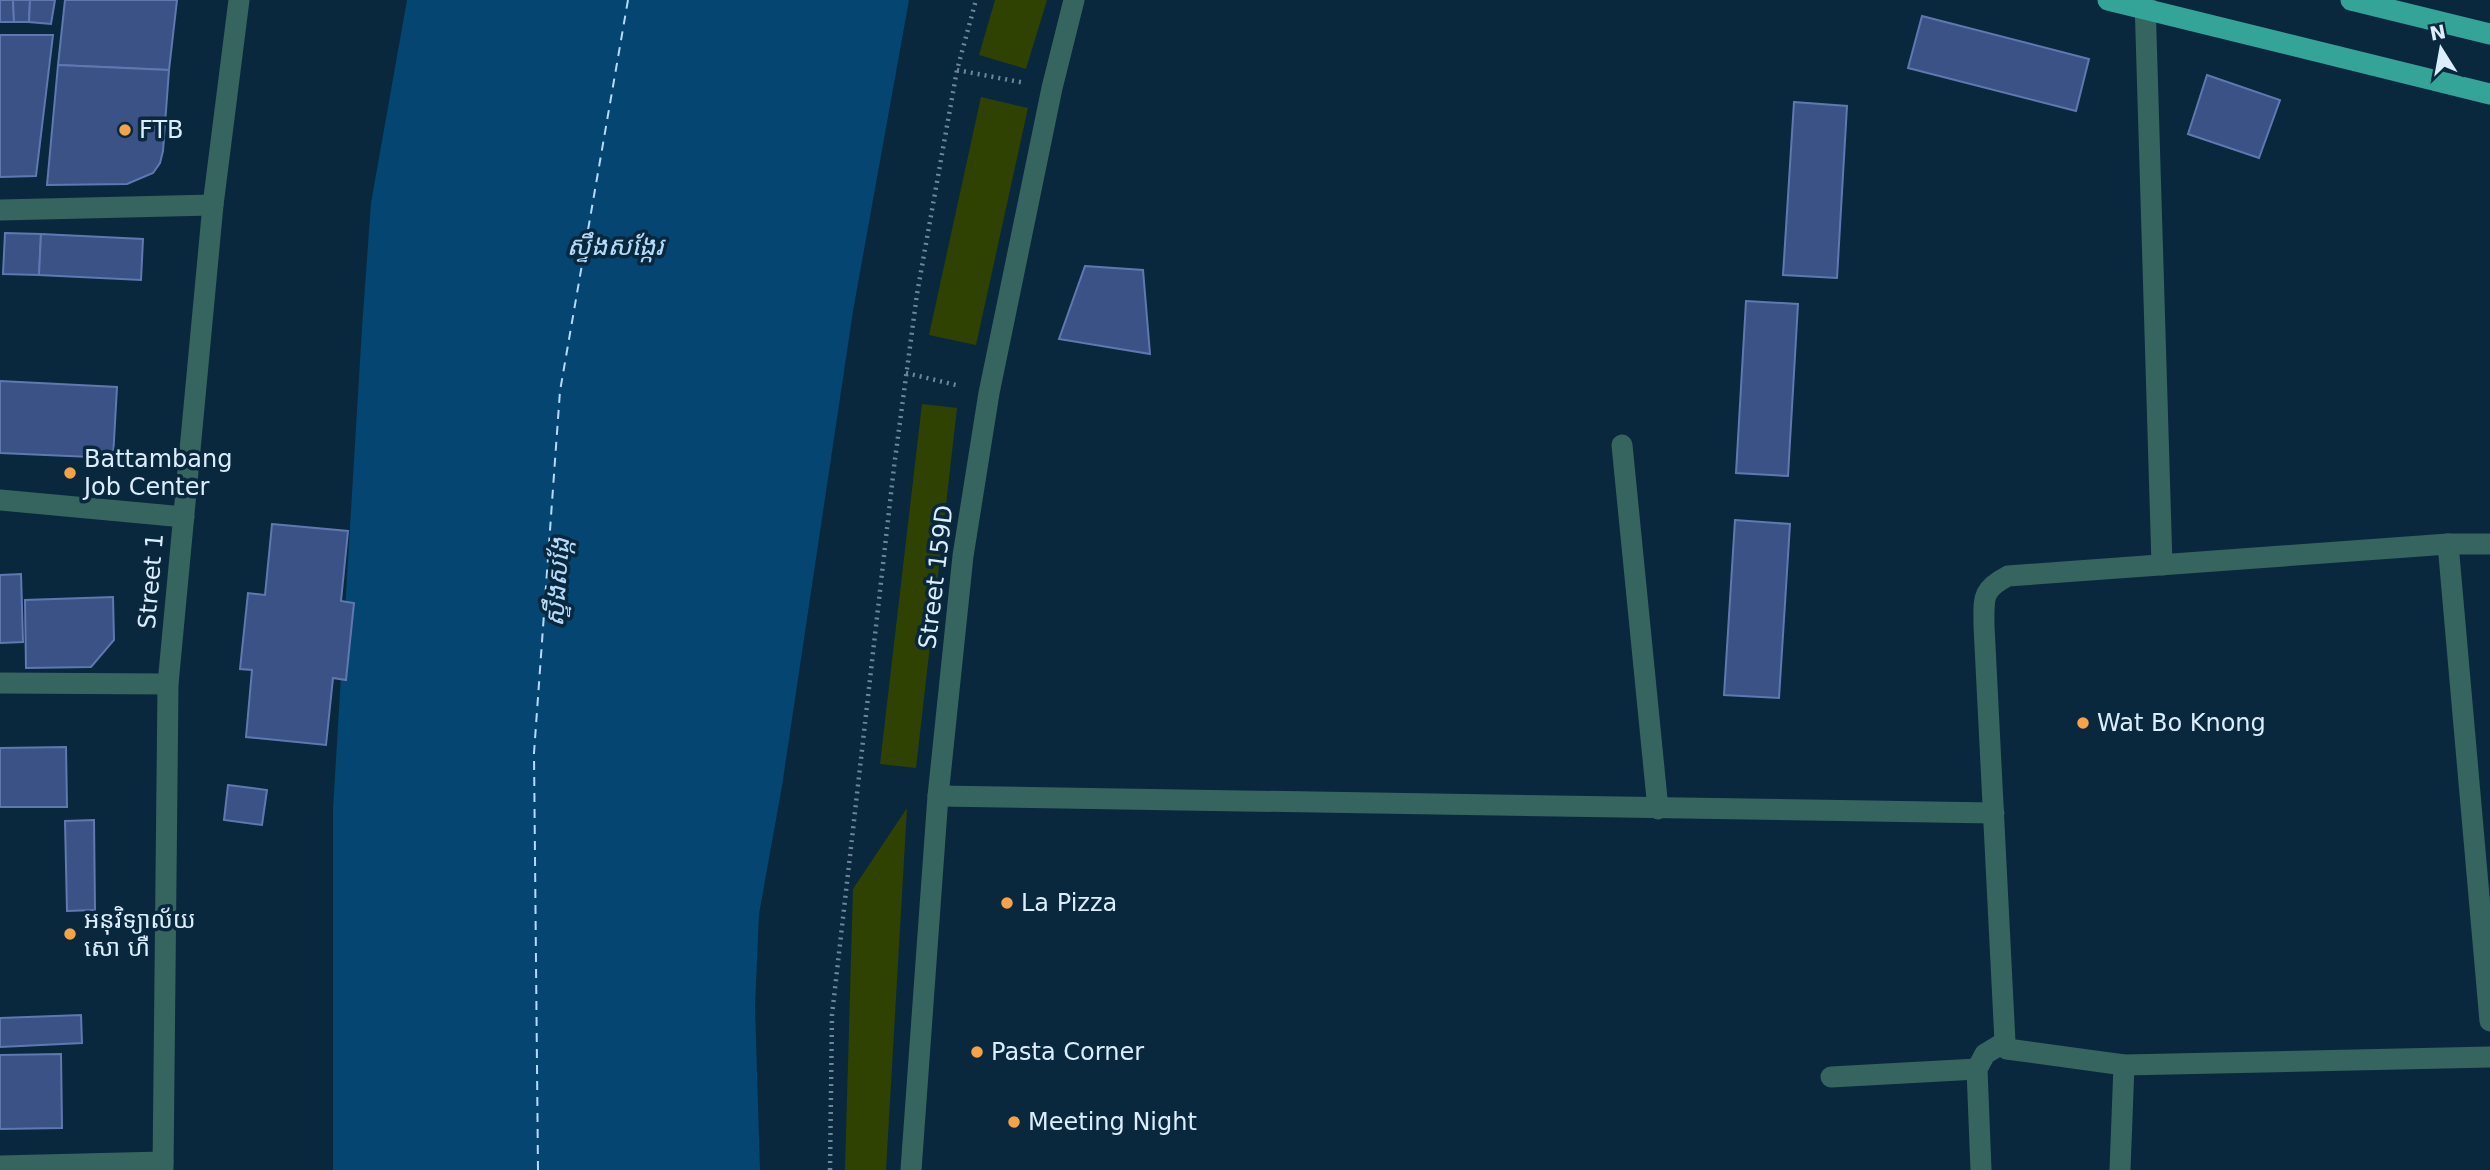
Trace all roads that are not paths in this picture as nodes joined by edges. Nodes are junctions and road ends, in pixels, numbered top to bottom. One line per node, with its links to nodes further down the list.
1 (239, 0): 8 (street, Street 1)
2 (1074, 0): 19 (street, Street 159D)
3 (2108, 0): 5 (main road)
4 (2351, 0): 6 (main road)
5 (2145, 5): 7 (main road); 15 (street)
6 (2490, 34)
7 (2490, 94)
8 (213, 205): 9 (street); 12 (street, Street 1)
9 (0, 210)
10 (1622, 445): 20 (street)
11 (0, 500): 12 (street)
12 (184, 517): 17 (street, Street 1)
13 (2448, 544): 14 (street); 15 (street); 18 (street)
14 (2490, 544)
15 (2162, 565): 21 (street)
16 (0, 683): 17 (street)
17 (168, 684): 29 (street, Street 1)
18 (2480, 785): 22 (street)
19 (938, 796): 20 (street); 30 (street, Street 159D)
20 (1658, 809): 21 (street)
21 (1994, 813): 23 (street)
22 (2490, 1021)
23 (2004, 1042): 25 (street); 26 (street)
24 (2490, 1057): 25 (street)
25 (2124, 1065): 32 (street)
26 (1977, 1069): 27 (street); 31 (street)
27 (1831, 1077)
28 (0, 1166): 29 (street)
29 (163, 1166)
30 (911, 1170)
31 (1981, 1170)
32 (2120, 1170)

